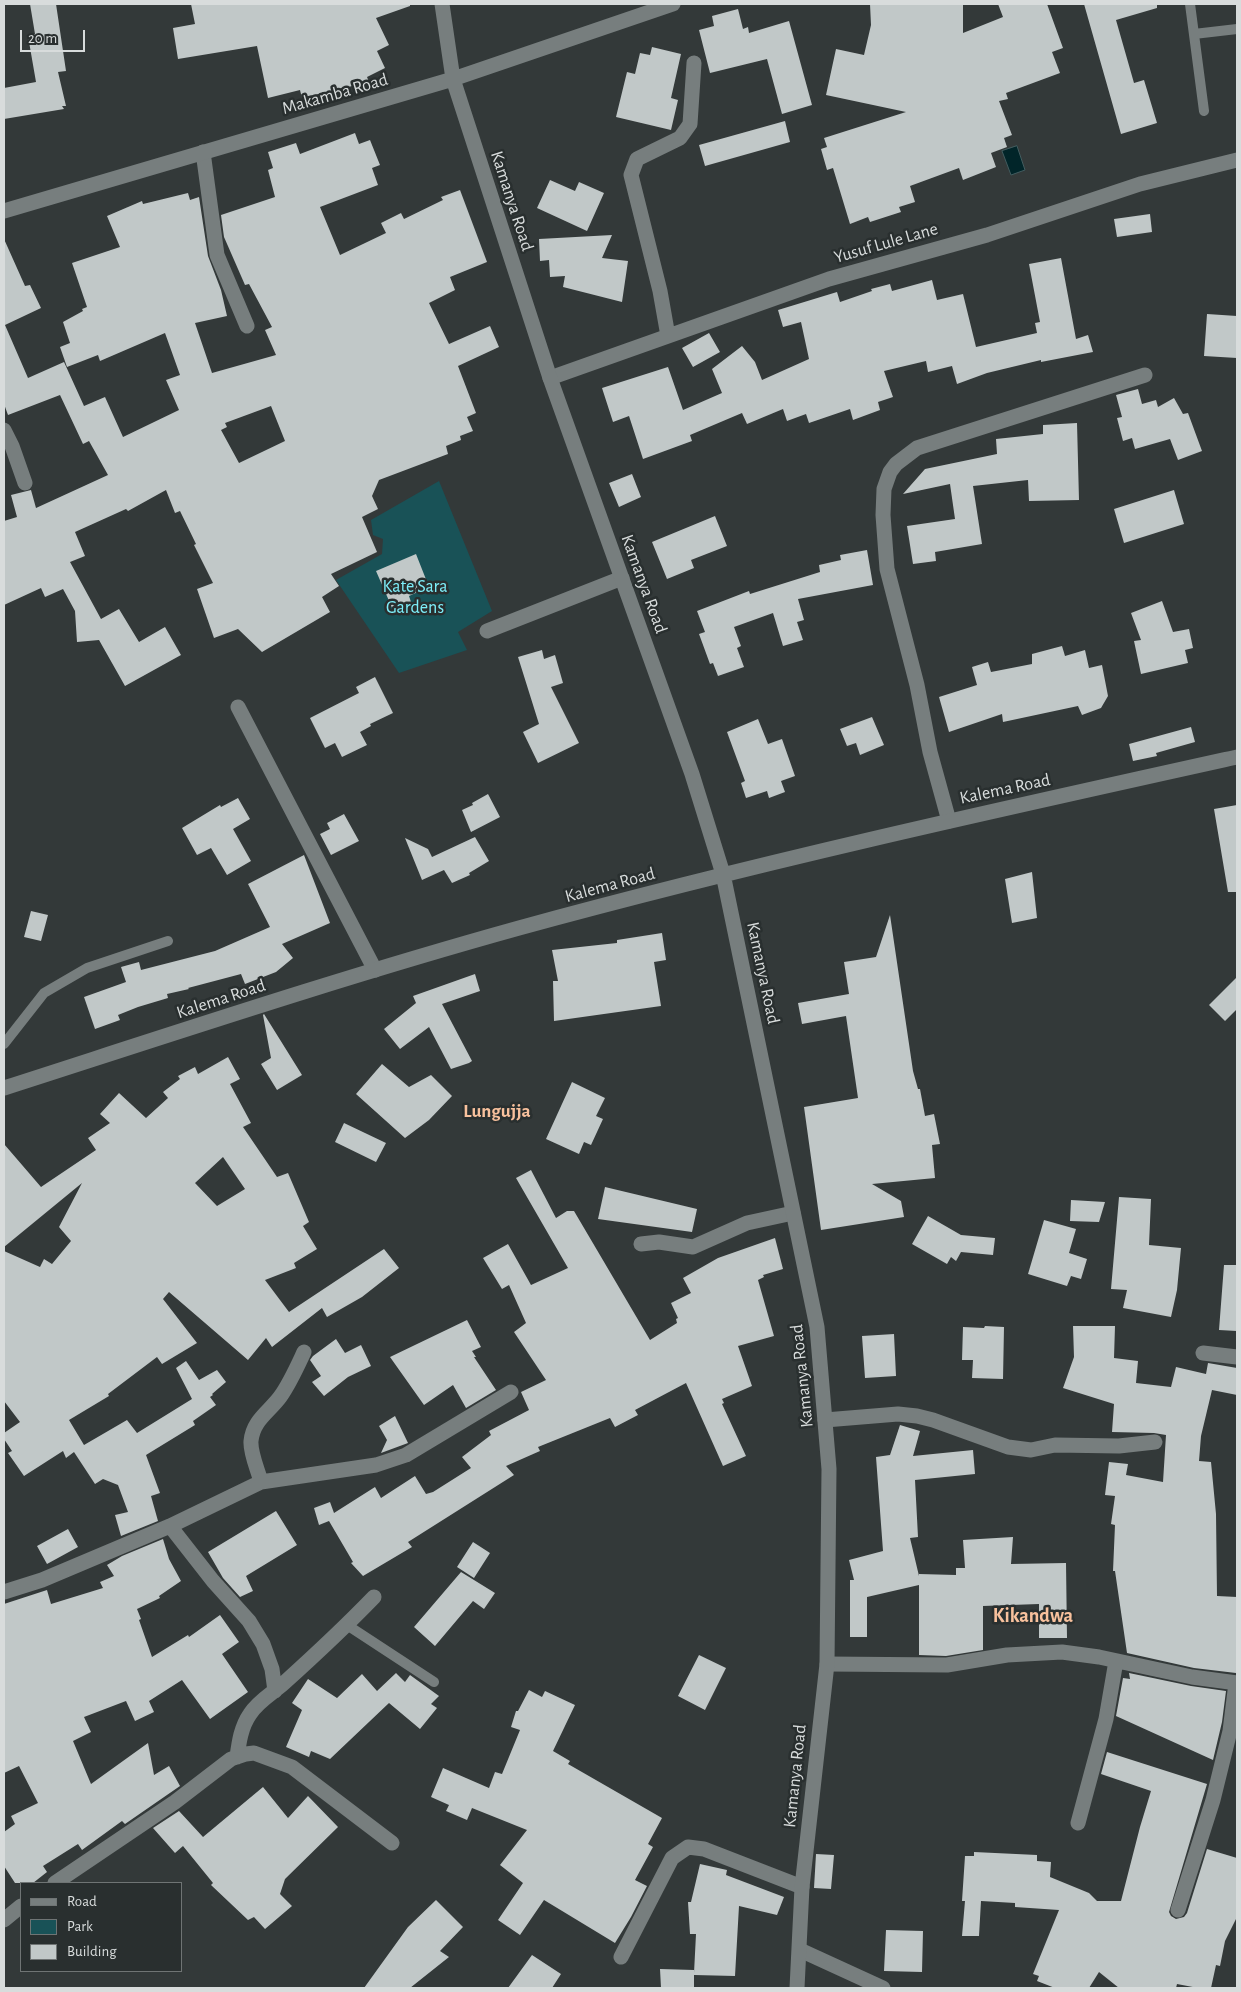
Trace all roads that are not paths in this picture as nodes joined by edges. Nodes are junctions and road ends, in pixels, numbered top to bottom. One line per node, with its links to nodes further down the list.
1 (442, 4): 7 (street, Kamanya Road)
2 (673, 4): 7 (street, Makamba Road)
3 (1190, 4): 5 (lane)
4 (1237, 30): 5 (lane)
5 (1194, 34): 8 (lane)
6 (694, 63): 13 (street)
7 (453, 79): 9 (street, Makamba Road); 15 (street, Kamanya Road)
8 (1204, 111)
9 (204, 152): 11 (street, Makamba Road); 12 (street)
10 (1237, 160): 13 (street, Yusuf Lule Lane)
11 (4, 211)
12 (247, 326)
13 (668, 336): 15 (street, Yusuf Lule Lane)
14 (1145, 375): 22 (street)
15 (550, 378): 18 (street, Kamanya Road)
16 (4, 430): 17 (street)
17 (24, 483)
18 (622, 578): 19 (street); 23 (street, Kamanya Road)
19 (487, 631)
20 (238, 707): 25 (street)
21 (1237, 757): 22 (street, Kalema Road)
22 (949, 821): 23 (street, Kalema Road)
23 (723, 874): 25 (street, Kalema Road); 28 (street, Kamanya Road)
24 (168, 941): 26 (lane)
25 (375, 970): 27 (street, Kalema Road)
26 (4, 1044)
27 (4, 1088)
28 (793, 1213): 29 (street); 34 (street, Kamanya Road)
29 (641, 1244)
30 (304, 1352): 36 (street)
31 (1203, 1353): 32 (street)
32 (1237, 1357)
33 (511, 1392): 36 (street)
34 (825, 1420): 35 (street); 42 (street, Kamanya Road)
35 (1155, 1442)
36 (261, 1482): 37 (street)
37 (170, 1526): 38 (street); 45 (street)
38 (4, 1592)
39 (374, 1597): 40 (street)
40 (347, 1625): 43 (lane); 45 (street)
41 (1116, 1661): 42 (street); 44 (street); 47 (street)
42 (826, 1664): 50 (street, Kamanya Road)
43 (434, 1682)
44 (1236, 1683): 52 (street)
45 (275, 1691): 46 (street)
46 (237, 1758): 48 (street); 49 (street)
47 (1078, 1822)
48 (392, 1843)
49 (56, 1882)
50 (802, 1888): 54 (street, Kamanya Road); 55 (street)
51 (20, 1907): 53 (street)
52 (1178, 1910)
53 (4, 1920)
54 (800, 1950): 56 (street, Kamanya Road); 57 (street)
55 (621, 1957)
56 (797, 1988)
57 (883, 1988)

